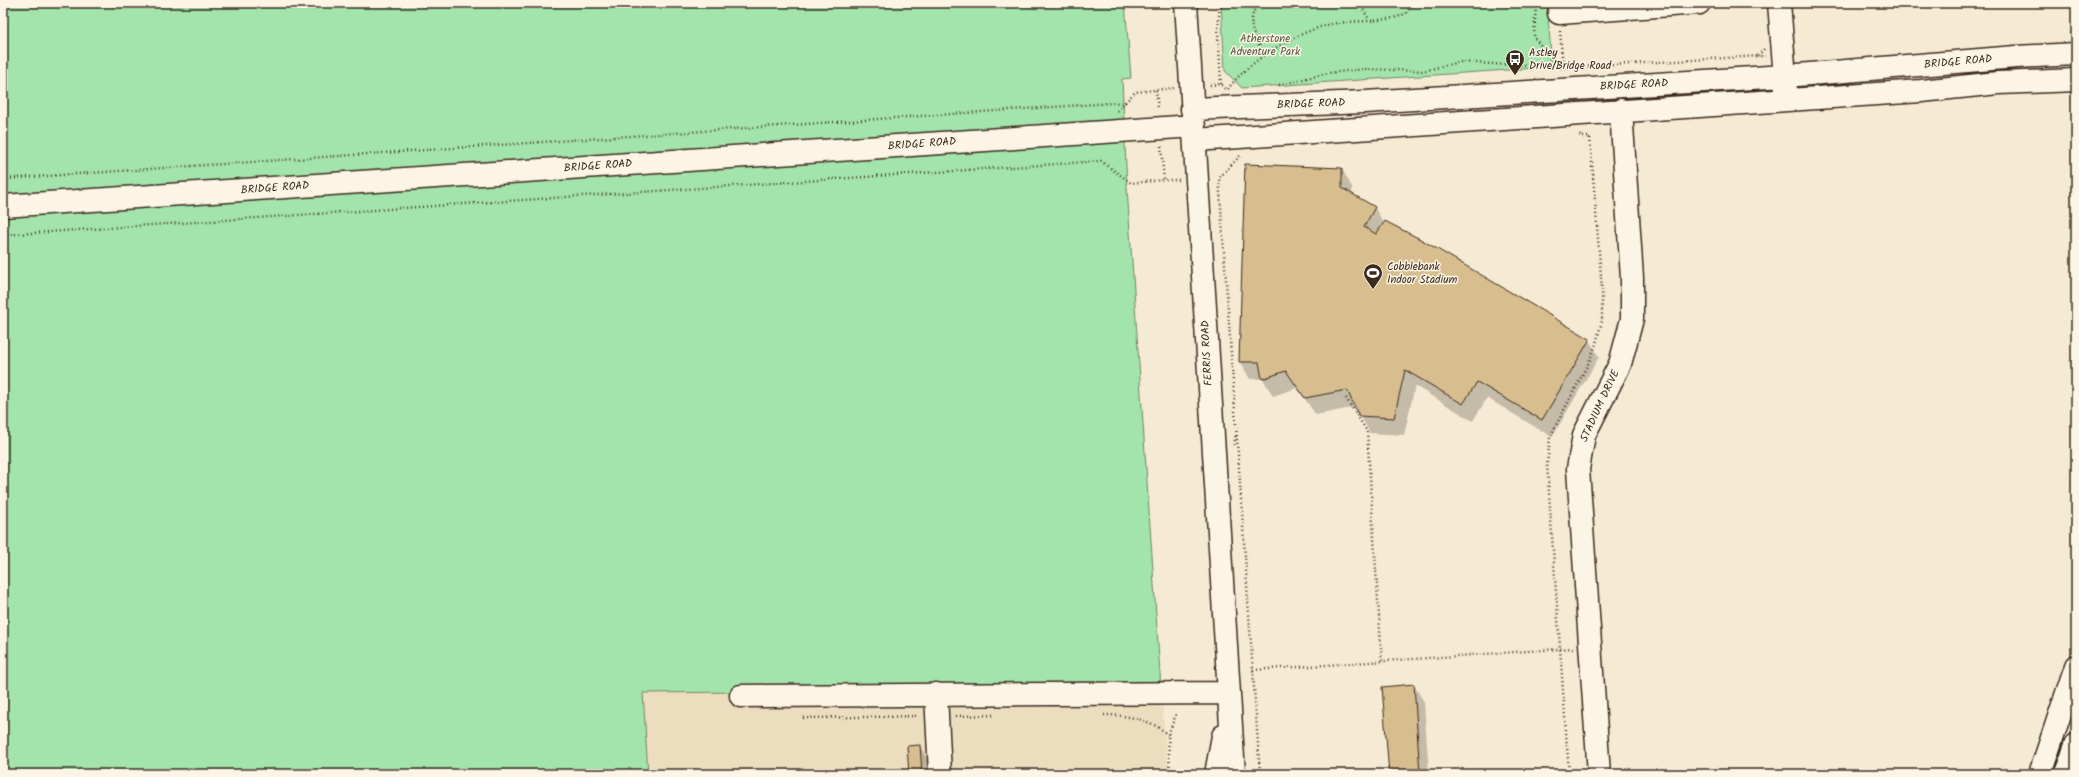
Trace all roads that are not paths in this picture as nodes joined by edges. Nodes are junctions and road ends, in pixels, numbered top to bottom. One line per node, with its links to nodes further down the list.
1 (1186, 3): 11 (street, FERRIS ROAD)
2 (1699, 3): 4 (street)
3 (1780, 3): 7 (street)
4 (1611, 6): 5 (street)
5 (1559, 13)
6 (2076, 54): 7 (street, BRIDGE ROAD)
7 (1785, 76): 9 (street); 11 (street, BRIDGE ROAD)
8 (2076, 80): 9 (street, BRIDGE ROAD)
9 (1786, 100): 10 (street, BRIDGE ROAD)
10 (1621, 110): 11 (street, BRIDGE ROAD); 22 (street, STADIUM DRIVE)
11 (1194, 125): 12 (street, BRIDGE ROAD); 16 (street, FERRIS ROAD)
12 (3, 206)
13 (2076, 666): 17 (street)
14 (936, 694): 15 (street); 16 (street); 19 (street)
15 (741, 696)
16 (1228, 698): 20 (street, FERRIS ROAD); 21 (street, FERRIS ROAD)
17 (2067, 725): 23 (street)
18 (2076, 745): 24 (street)
19 (940, 774)
20 (1216, 774)
21 (1234, 774)
22 (1599, 774)
23 (2040, 774)
24 (2066, 774)

